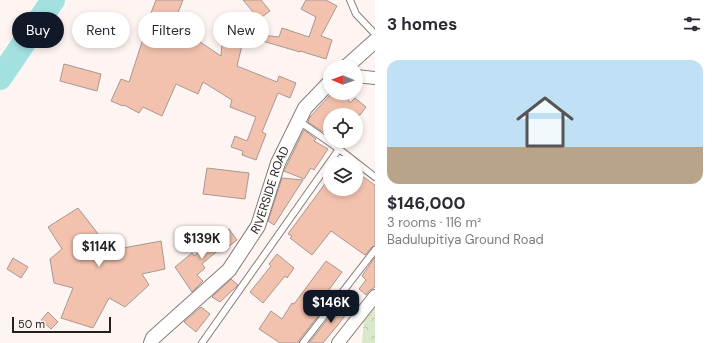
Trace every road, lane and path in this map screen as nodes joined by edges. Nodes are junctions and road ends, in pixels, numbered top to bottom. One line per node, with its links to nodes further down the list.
1 (350, 0): 2 (lane)
2 (375, 34)
3 (375, 41): 4 (street)
4 (354, 60)
5 (363, 77): 6 (street)
6 (375, 78)
7 (323, 89): 8 (street, RIVERSIDE ROAD)
8 (299, 121): 9 (lane); 14 (street, RIVERSIDE ROAD)
9 (323, 137)
10 (339, 148): 11 (lane); 15 (lane)
11 (375, 177)
12 (375, 250): 16 (lane)
13 (375, 296): 17 (street)
14 (151, 343)
15 (202, 343)
16 (303, 343)
17 (339, 343)

